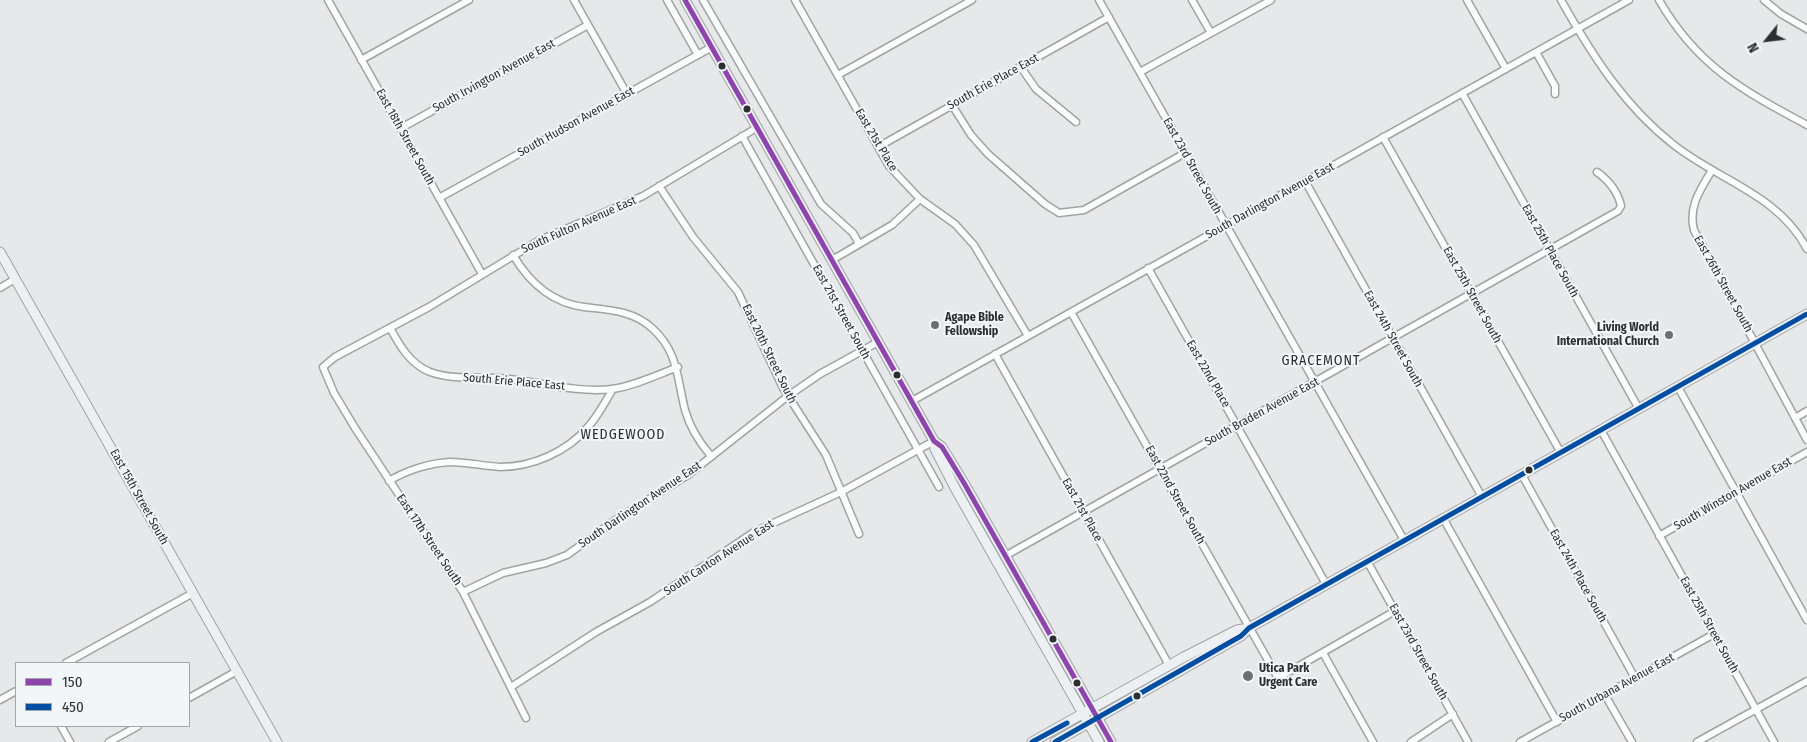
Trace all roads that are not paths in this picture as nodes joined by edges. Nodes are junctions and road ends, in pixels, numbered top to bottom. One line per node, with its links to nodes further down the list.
1 (328, 0): 25 (street, East 18th Street South)
2 (469, 0): 25 (street)
3 (574, 0): 18 (street)
4 (667, 0): 24 (street)
5 (685, 0): 22 (main road, East 21st Street South)
6 (704, 0): 49 (street)
7 (972, 0): 29 (street)
8 (1099, 0): 17 (street, East 23rd Street South)
9 (1192, 0): 21 (street)
10 (1271, 0): 21 (street)
11 (1467, 0): 27 (street)
12 (1561, 0): 19 (street)
13 (1628, 0): 19 (street, South Darlington Avenue East)
14 (1659, 0): 35 (street)
15 (1764, 0): 20 (street)
16 (799, 1): 29 (street, East 21st Place)
17 (1109, 17): 26 (street, South Erie Place East); 28 (street, East 23rd Street South)
18 (588, 25): 30 (street); 37 (street, South Irvington Avenue East)
19 (1577, 29): 23 (street, South Darlington Avenue East); 42 (street)
20 (1807, 29)
21 (1211, 33): 28 (street)
22 (712, 47): 24 (street, South Hudson Avenue East); 36 (main road, East 21st Street South)
23 (1536, 52): 27 (street, South Darlington Avenue East); 32 (street)
24 (698, 55): 30 (street, South Hudson Avenue East)
25 (362, 60): 37 (street, East 18th Street South)
26 (1020, 66): 33 (street, South Erie Place East); 34 (street)
27 (1506, 69): 31 (street, South Darlington Avenue East)
28 (1140, 72): 41 (street, East 23rd Street South)
29 (838, 76): 40 (street, East 21st Place)
30 (627, 94): 46 (street, South Hudson Avenue East)
31 (1462, 94): 39 (street, South Darlington Avenue East); 51 (street, East 25th Place South)
32 (1555, 94)
33 (952, 105): 40 (street, South Erie Place East); 41 (street)
34 (1076, 122)
35 (1807, 125)
36 (758, 127): 38 (street, South Fulton Avenue East); 54 (main road, East 21st Street South)
37 (401, 128): 46 (street, East 18th Street South)
38 (742, 136): 45 (street, South Fulton Avenue East); 67 (street, East 21st Street South)
39 (1383, 138): 44 (street, South Darlington Avenue East); 59 (street, East 25th Street South)
40 (878, 147): 47 (street, East 21st Place)
41 (1185, 153): 48 (street, East 23rd Street South)
42 (1712, 170): 50 (street); 66 (street, East 26th Street South)
43 (1597, 172): 51 (street, South Braden Avenue East)
44 (1305, 182): 48 (street, South Darlington Avenue East); 64 (street, East 24th Street South)
45 (659, 186): 53 (street, South Fulton Avenue East); 74 (street, East 20th Street South)
46 (439, 198): 56 (street, East 18th Street South)
47 (920, 199): 49 (street); 63 (street, East 21st Place)
48 (1226, 225): 55 (street, South Darlington Avenue East); 71 (street, East 23rd Street South)
49 (859, 244): 54 (street)
50 (1807, 248)
51 (1550, 251): 59 (street, South Braden Avenue East); 76 (street, East 25th Place South)
52 (0, 252): 57 (main road, East 15th Street South)
53 (513, 255): 56 (street, South Fulton Avenue East); 70 (street)
54 (832, 260): 65 (main road, East 21st Street South)
55 (1148, 268): 60 (street, South Darlington Avenue East); 79 (street, East 22nd Place)
56 (482, 274): 62 (street, South Fulton Avenue East)
57 (15, 279): 58 (street); 105 (main road, East 15th Street South)
58 (0, 288)
59 (1472, 295): 64 (street, South Braden Avenue East); 85 (street, East 25th Street South)
60 (1071, 312): 63 (street, South Darlington Avenue East); 87 (street, East 22nd Street South)
61 (1807, 314): 66 (main road)
62 (390, 328): 69 (street, South Fulton Avenue East); 73 (street, South Erie Place East)
63 (1028, 336): 68 (street, South Darlington Avenue East)
64 (1393, 339): 71 (street, South Braden Avenue East); 95 (street, East 24th Street South)
65 (878, 342): 67 (street, South Darlington Avenue East); 75 (main road, East 21st Street South)
66 (1755, 344): 72 (main road); 78 (street, East 26th Street South)
67 (862, 350): 74 (street, South Darlington Avenue East); 83 (street, East 21st Street South)
68 (995, 354): 75 (street, South Darlington Avenue East); 96 (street, East 21st Place)
69 (323, 367): 89 (street, East 17th Street South)
70 (678, 367): 73 (street, South Erie Place East); 86 (street)
71 (1315, 382): 79 (street, South Braden Avenue East); 100 (street, East 23rd Street South)
72 (1678, 387): 76 (main road); 94 (street)
73 (612, 389): 89 (street)
74 (788, 396): 86 (street, South Darlington Avenue East); 93 (street, East 20th Street South)
75 (912, 401): 82 (main road, East 21st Street South)
76 (1639, 409): 80 (main road)
77 (1807, 411): 78 (street)
78 (1795, 418): 81 (street, East 26th Street South)
79 (1238, 426): 87 (street, South Braden Avenue East); 104 (street, East 22nd Place)
80 (1600, 430): 85 (main road); 99 (street, East 25th Street South)
81 (1807, 440)
82 (934, 441): 83 (street, South Canton Avenue East); 90 (main road, East 21st Street South); 92 (main road, East 21st Street South)
83 (918, 450): 91 (street, East 21st Street South); 93 (street, South Canton Avenue East)
84 (1807, 452): 94 (street, South Winston Avenue East)
85 (1561, 453): 88 (main road)
86 (711, 456): 106 (street, South Darlington Avenue East)
87 (1160, 469): 96 (street, South Braden Avenue East); 109 (street, East 22nd Street South)
88 (1522, 475): 95 (main road); 115 (street, East 24th Place South)
89 (389, 481): 106 (street, East 17th Street South)
90 (964, 483): 92 (main road); 101 (main road, East 21st Street South)
91 (939, 487)
92 (955, 488): 103 (main road, East 21st Street South)
93 (841, 492): 98 (street, East 20th Street South); 117 (street, South Canton Avenue East)
94 (1736, 492): 99 (street, South Winston Avenue East); 108 (street)
95 (1482, 497): 97 (main road)
96 (1083, 512): 101 (street, South Braden Avenue East); 113 (street, East 21st Place)
97 (1443, 518): 100 (main road); 128 (street)
98 (859, 534)
99 (1659, 536): 110 (street, East 25th Street South)
100 (1404, 540): 102 (main road)
101 (1005, 556): 103 (main road); 122 (main road, East 21st Street South)
102 (1367, 561): 104 (main road); 107 (street, East 23rd Street South)
103 (1000, 566): 124 (main road, East 21st Street South)
104 (1326, 584): 109 (main road)
105 (192, 592): 112 (street); 114 (main road, East 15th Street South)
106 (463, 592): 117 (street, East 17th Street South)
107 (1395, 611): 111 (street); 125 (street, East 23rd Street South)
108 (1807, 620)
109 (1249, 628): 111 (street, East 22nd Street South); 113 (main road); 127 (main road)
110 (1714, 634): 115 (street, South Urbana Avenue East); 123 (street, East 25th Street South)
111 (1323, 653): 139 (street)
112 (68, 662)
113 (1169, 665): 122 (main road)
114 (237, 671): 120 (street); 134 (main road, East 15th Street South)
115 (1635, 678): 119 (street, South Urbana Avenue East)
116 (1807, 681): 123 (street)
117 (511, 687): 126 (street, East 17th Street South)
118 (15, 692): 121 (street)
119 (1606, 694): 128 (street, South Urbana Avenue East); 143 (street)
120 (190, 697)
121 (0, 700)
122 (1092, 709): 124 (main road); 127 (main road, East 21st Street South)
123 (1756, 709): 144 (street); 145 (street, East 25th Street South)
124 (1083, 714): 129 (main road, East 21st Street South); 135 (main road)
125 (1453, 714): 140 (street); 141 (street, East 23rd Street South)
126 (526, 718)
127 (1097, 718): 129 (main road); 138 (main road, East 21st Street South)
128 (1557, 722): 142 (street, South Urbana Avenue East)
129 (1088, 723): 136 (main road); 137 (main road, East 21st Street South)
130 (62, 727): 132 (street)
131 (136, 727): 133 (street)
132 (70, 742)
133 (109, 742)
134 (277, 742)
135 (1032, 742)
136 (1055, 742)
137 (1099, 742)
138 (1111, 742)
139 (1373, 742)
140 (1411, 742)
141 (1468, 742)
142 (1520, 742)
143 (1632, 742)
144 (1698, 742)
145 (1774, 742)

